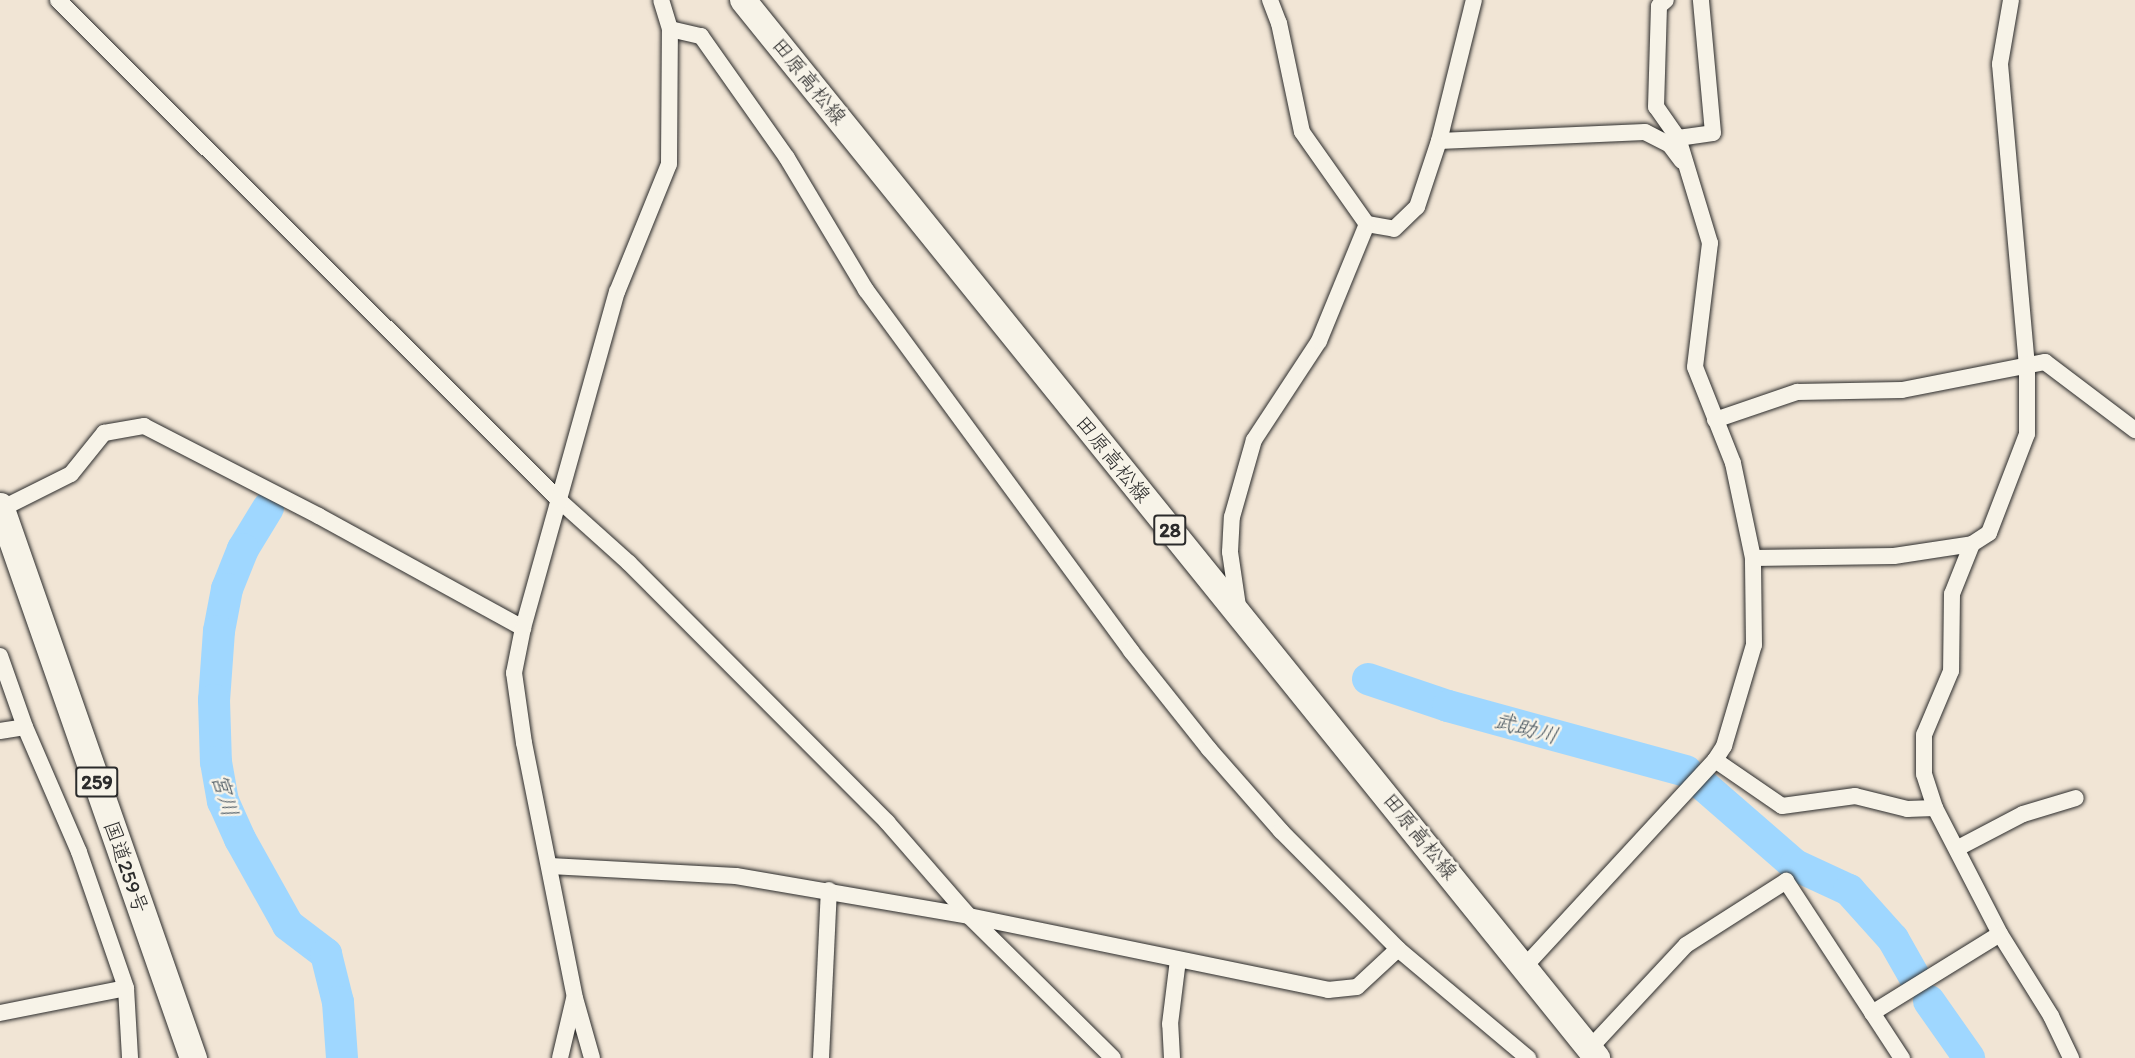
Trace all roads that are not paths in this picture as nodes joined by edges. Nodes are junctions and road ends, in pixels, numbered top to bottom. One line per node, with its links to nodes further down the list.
1 (58, 0): 17 (street)
2 (661, 0): 9 (street)
3 (743, 0): 21 (main road, 田原高松線 / 28)
4 (1270, 0): 13 (street)
5 (1474, 0): 11 (street)
6 (1666, 0): 10 (street)
7 (1701, 0): 10 (street)
8 (2011, 0): 14 (street)
9 (670, 29): 17 (street); 34 (street)
10 (1678, 138): 12 (street)
11 (1439, 141): 12 (street); 13 (street)
12 (1687, 167): 15 (street)
13 (1367, 224): 21 (street)
14 (2027, 364): 15 (street); 16 (street); 19 (street)
15 (1714, 420): 20 (street)
16 (2135, 430)
17 (561, 502): 22 (street); 32 (street)
18 (1, 508): 22 (street); 43 (highway, 国道259号 / 259)
19 (1972, 544): 20 (street); 28 (street)
20 (1753, 558): 26 (street)
21 (1240, 617): 36 (main road, 田原高松線 / 28)
22 (523, 628): 30 (street)
23 (0, 656): 24 (street)
24 (25, 727): 25 (street); 37 (street)
25 (0, 731)
26 (1714, 760): 28 (street); 36 (street)
27 (2076, 798): 29 (street)
28 (1935, 808): 29 (street)
29 (1958, 848): 33 (street)
30 (550, 866): 31 (street); 38 (street)
31 (829, 890): 32 (street); 46 (street)
32 (969, 916): 35 (street); 47 (street)
33 (2000, 934): 40 (street); 51 (street)
34 (1398, 949): 35 (street); 49 (street)
35 (1178, 960): 48 (street)
36 (1526, 966): 41 (main road, 田原高松線 / 28)
37 (126, 988): 39 (street); 42 (street)
38 (575, 998): 44 (street); 45 (street)
39 (0, 1013)
40 (1872, 1014): 41 (street); 50 (street)
41 (1594, 1053)
42 (130, 1058)
43 (193, 1058)
44 (560, 1058)
45 (592, 1058)
46 (821, 1058)
47 (1113, 1058)
48 (1172, 1058)
49 (1528, 1058)
50 (1902, 1058)
51 (2071, 1058)

